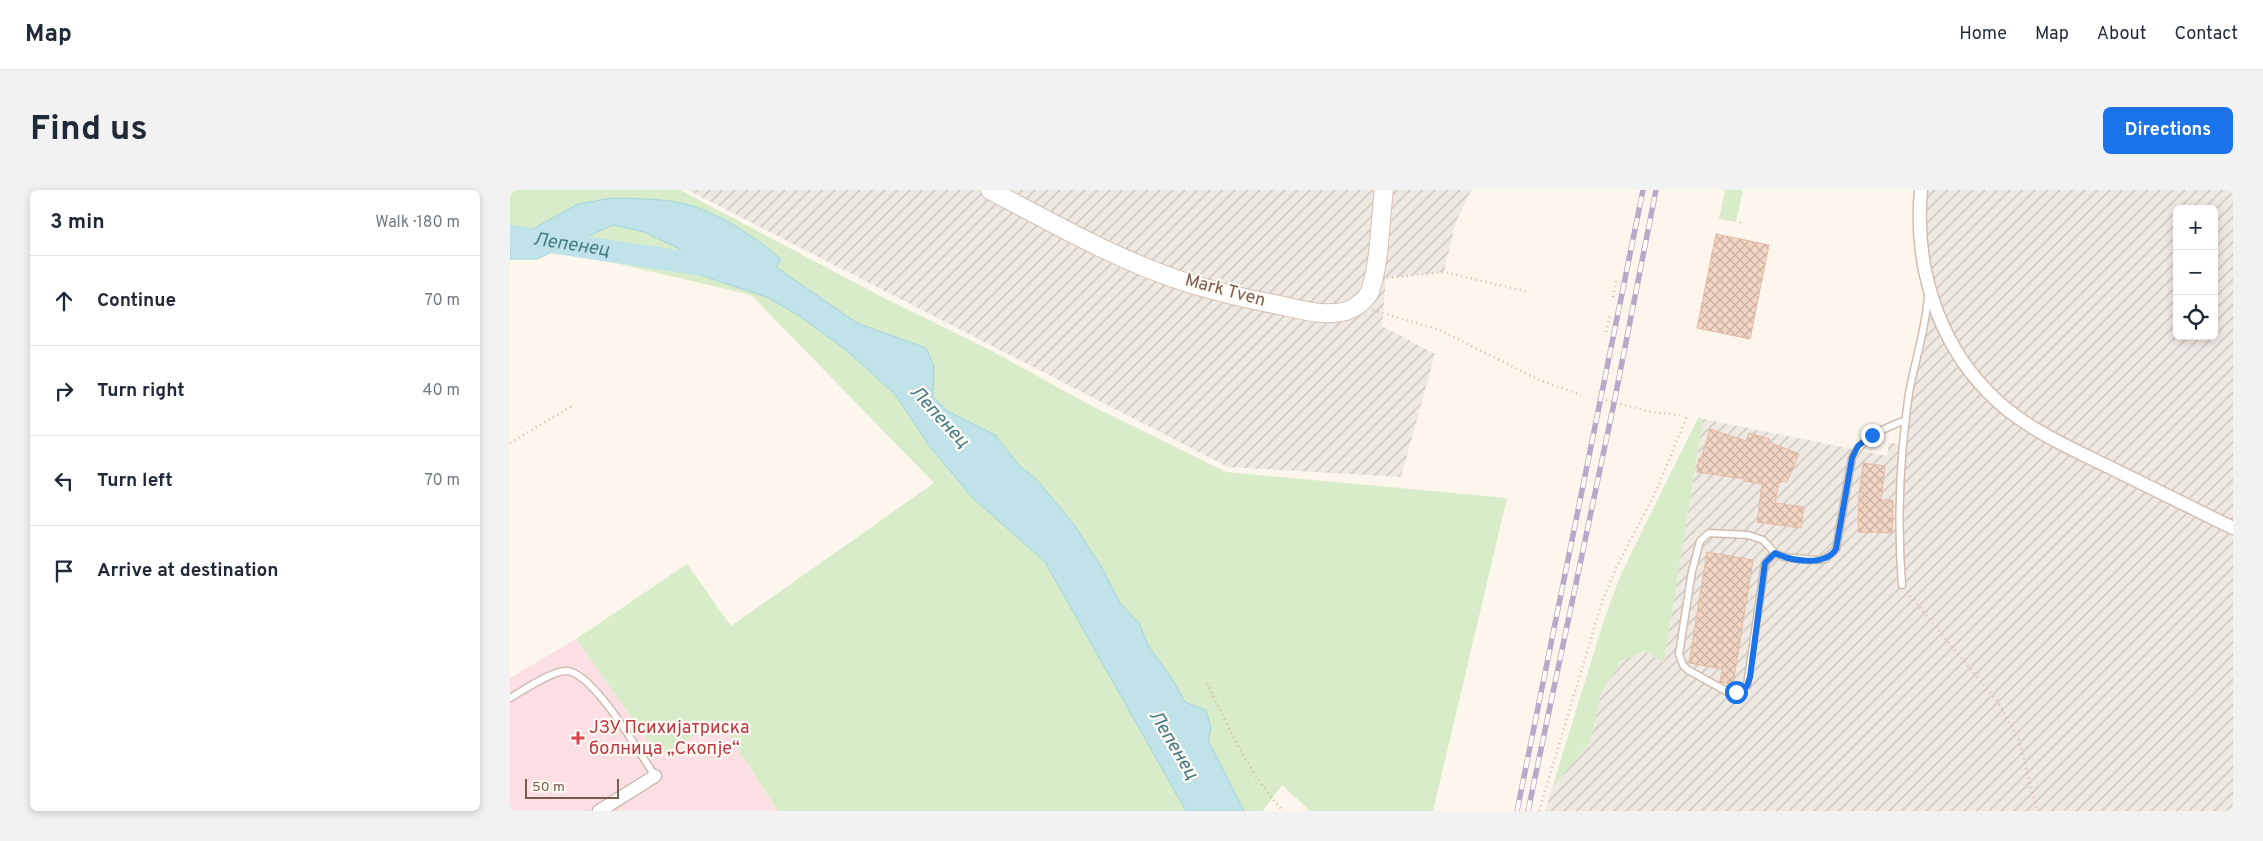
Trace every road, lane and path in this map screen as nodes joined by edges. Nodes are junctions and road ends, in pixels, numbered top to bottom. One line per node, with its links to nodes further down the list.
1 (990, 190): 9 (street, Mark Tven)
2 (1384, 190): 4 (street)
3 (1921, 190): 6 (street)
4 (1374, 279): 7 (path); 9 (street)
5 (1616, 280): 8 (path)
6 (1928, 284): 17 (lane); 19 (street)
7 (1529, 292)
8 (1613, 297)
9 (1357, 306): 12 (path)
10 (1610, 315): 11 (path)
11 (1606, 332)
12 (1581, 395)
13 (1601, 399): 15 (path)
14 (572, 406): 18 (path)
15 (1680, 415)
16 (1687, 416): 27 (path)
17 (1906, 420): 20 (lane); 21 (lane)
18 (510, 442)
19 (2233, 528)
20 (1775, 553): 20 (lane)
21 (1902, 585): 28 (path)
22 (1207, 683): 26 (path)
23 (510, 698): 24 (lane)
24 (655, 776): 25 (street)
25 (599, 811)
26 (1283, 811)
27 (1539, 811)
28 (2037, 811)

